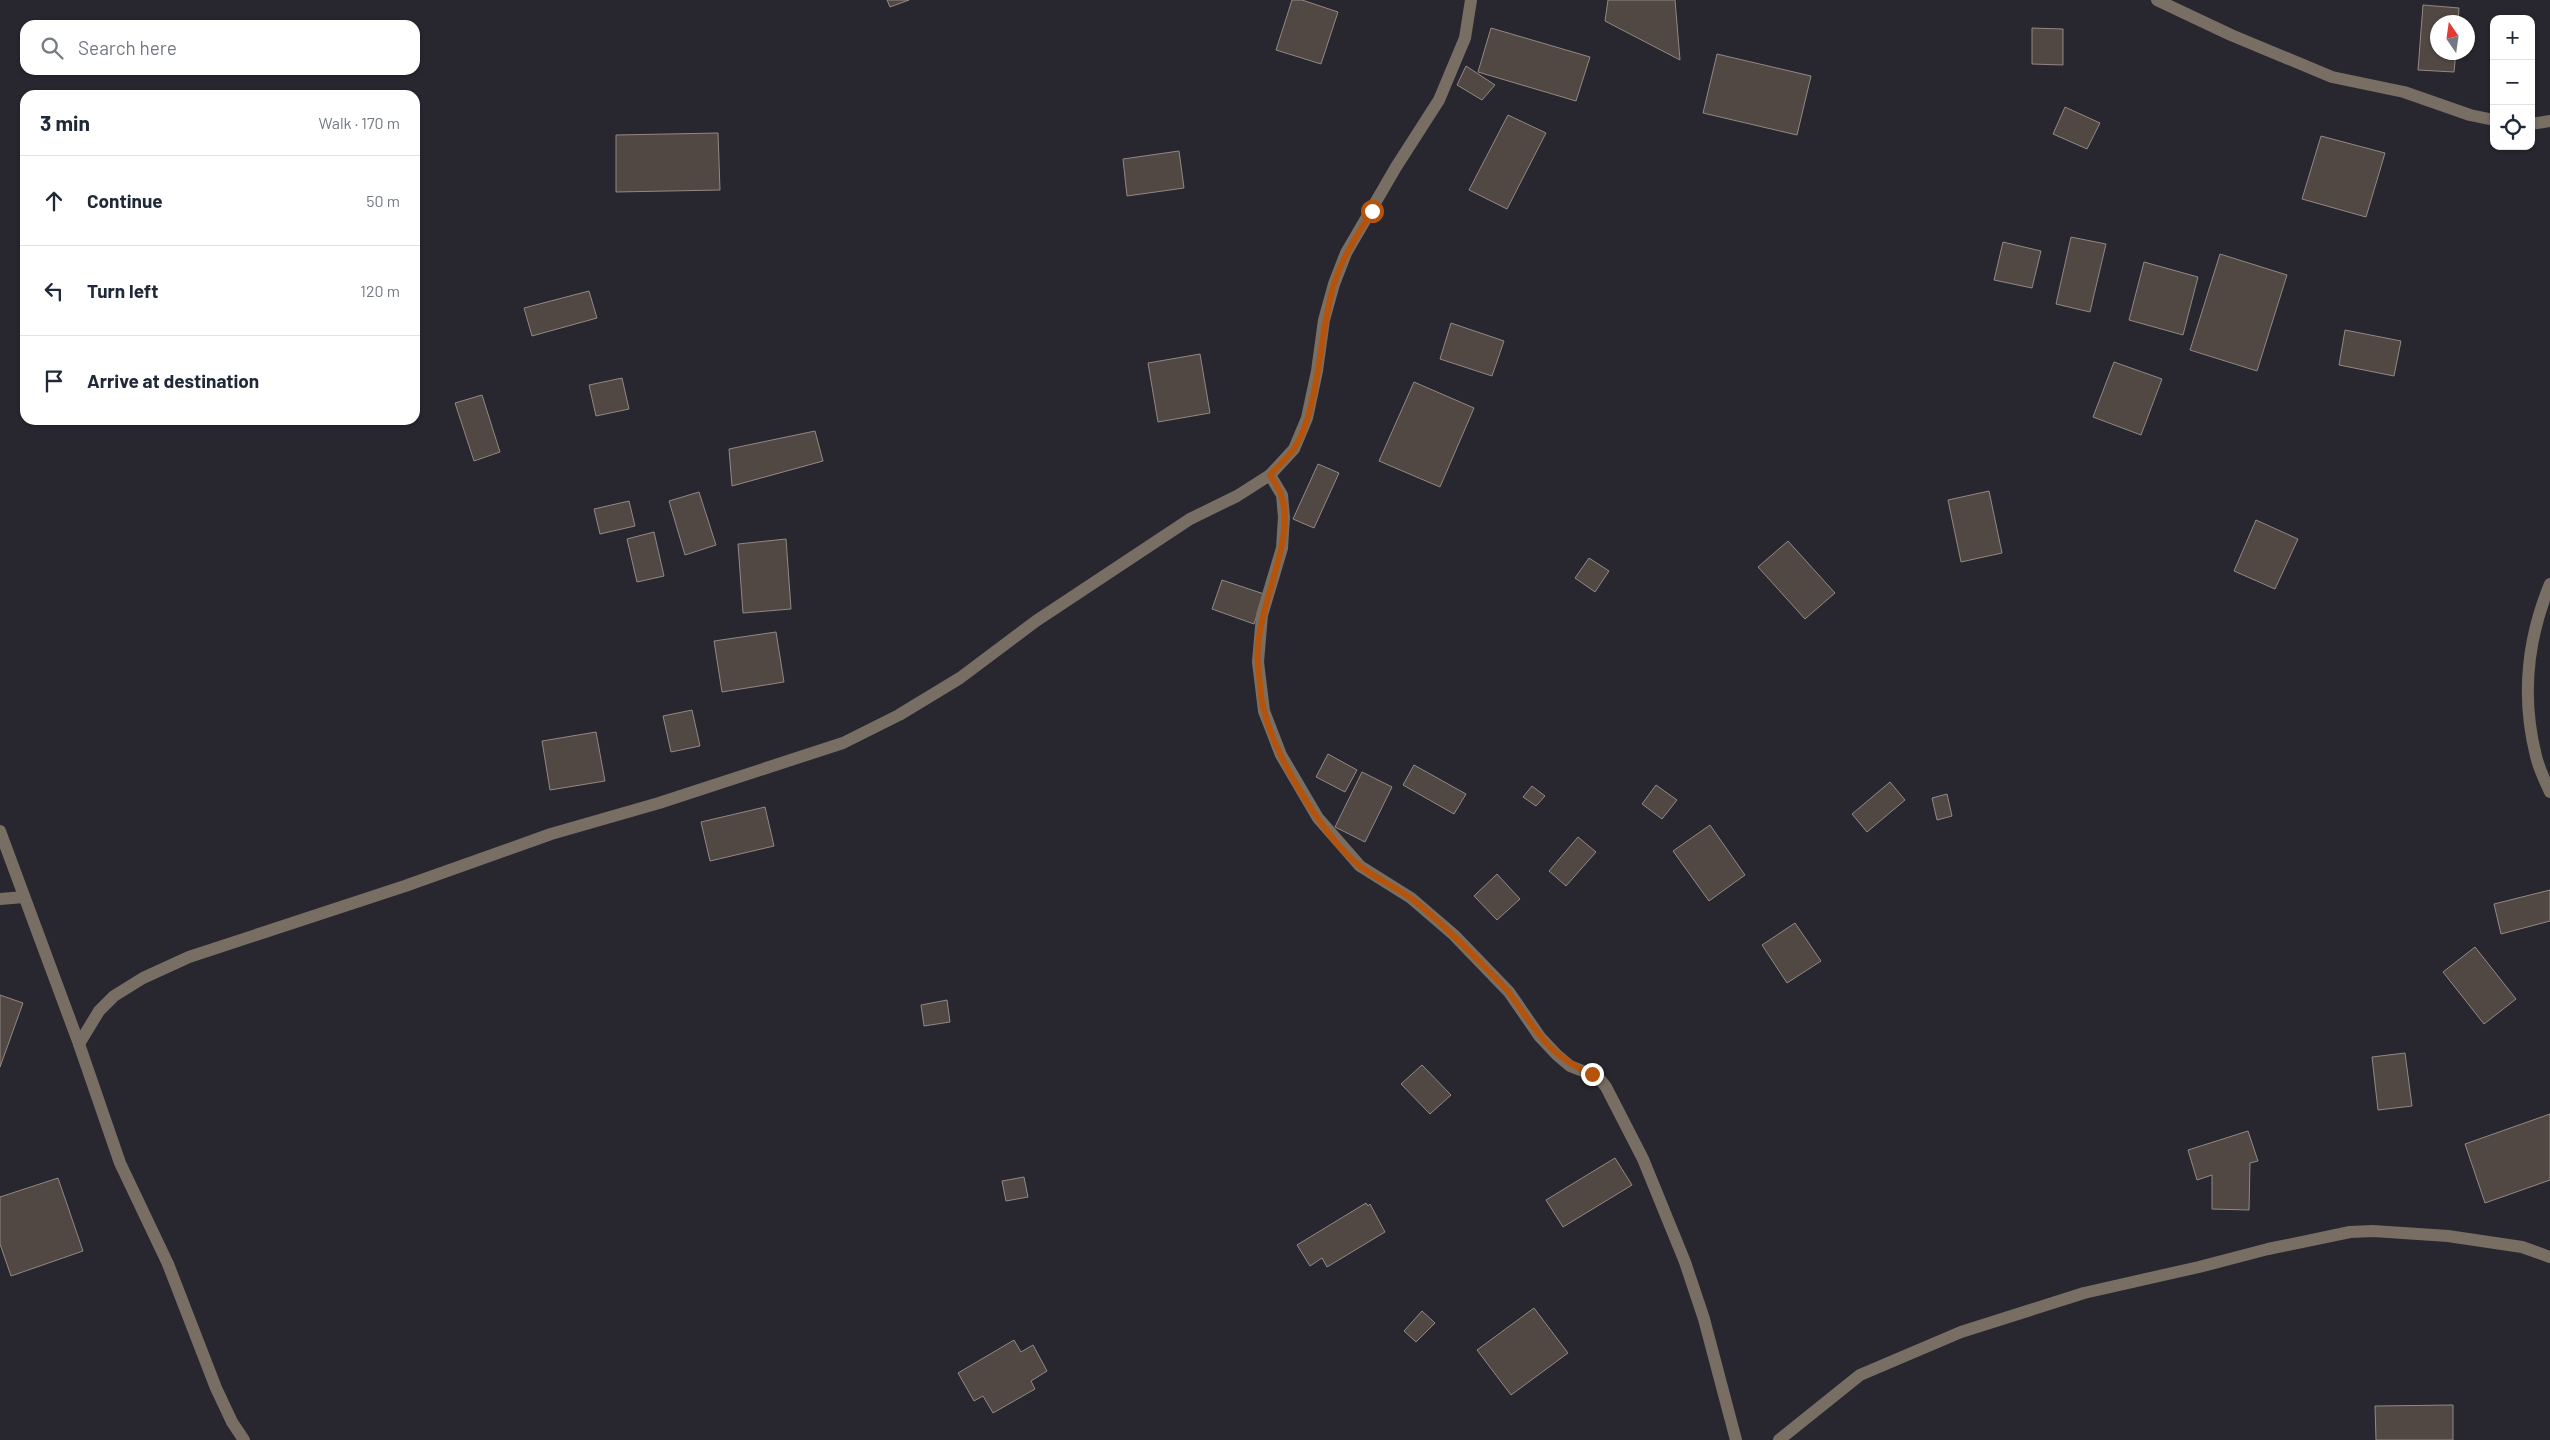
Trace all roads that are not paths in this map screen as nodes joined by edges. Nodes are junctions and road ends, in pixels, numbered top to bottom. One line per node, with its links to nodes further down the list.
1 (1471, 0): 6 (street)
2 (2156, 0): 3 (street)
3 (2490, 119)
4 (2550, 121): 5 (street)
5 (2535, 123)
6 (1270, 475): 12 (street); 15 (street)
7 (2550, 584): 8 (street)
8 (2550, 792)
9 (0, 831): 10 (street)
10 (24, 897): 11 (street); 12 (street)
11 (0, 899)
12 (79, 1044): 14 (street)
13 (2550, 1256): 16 (street)
14 (244, 1440)
15 (1736, 1440)
16 (1779, 1440)

